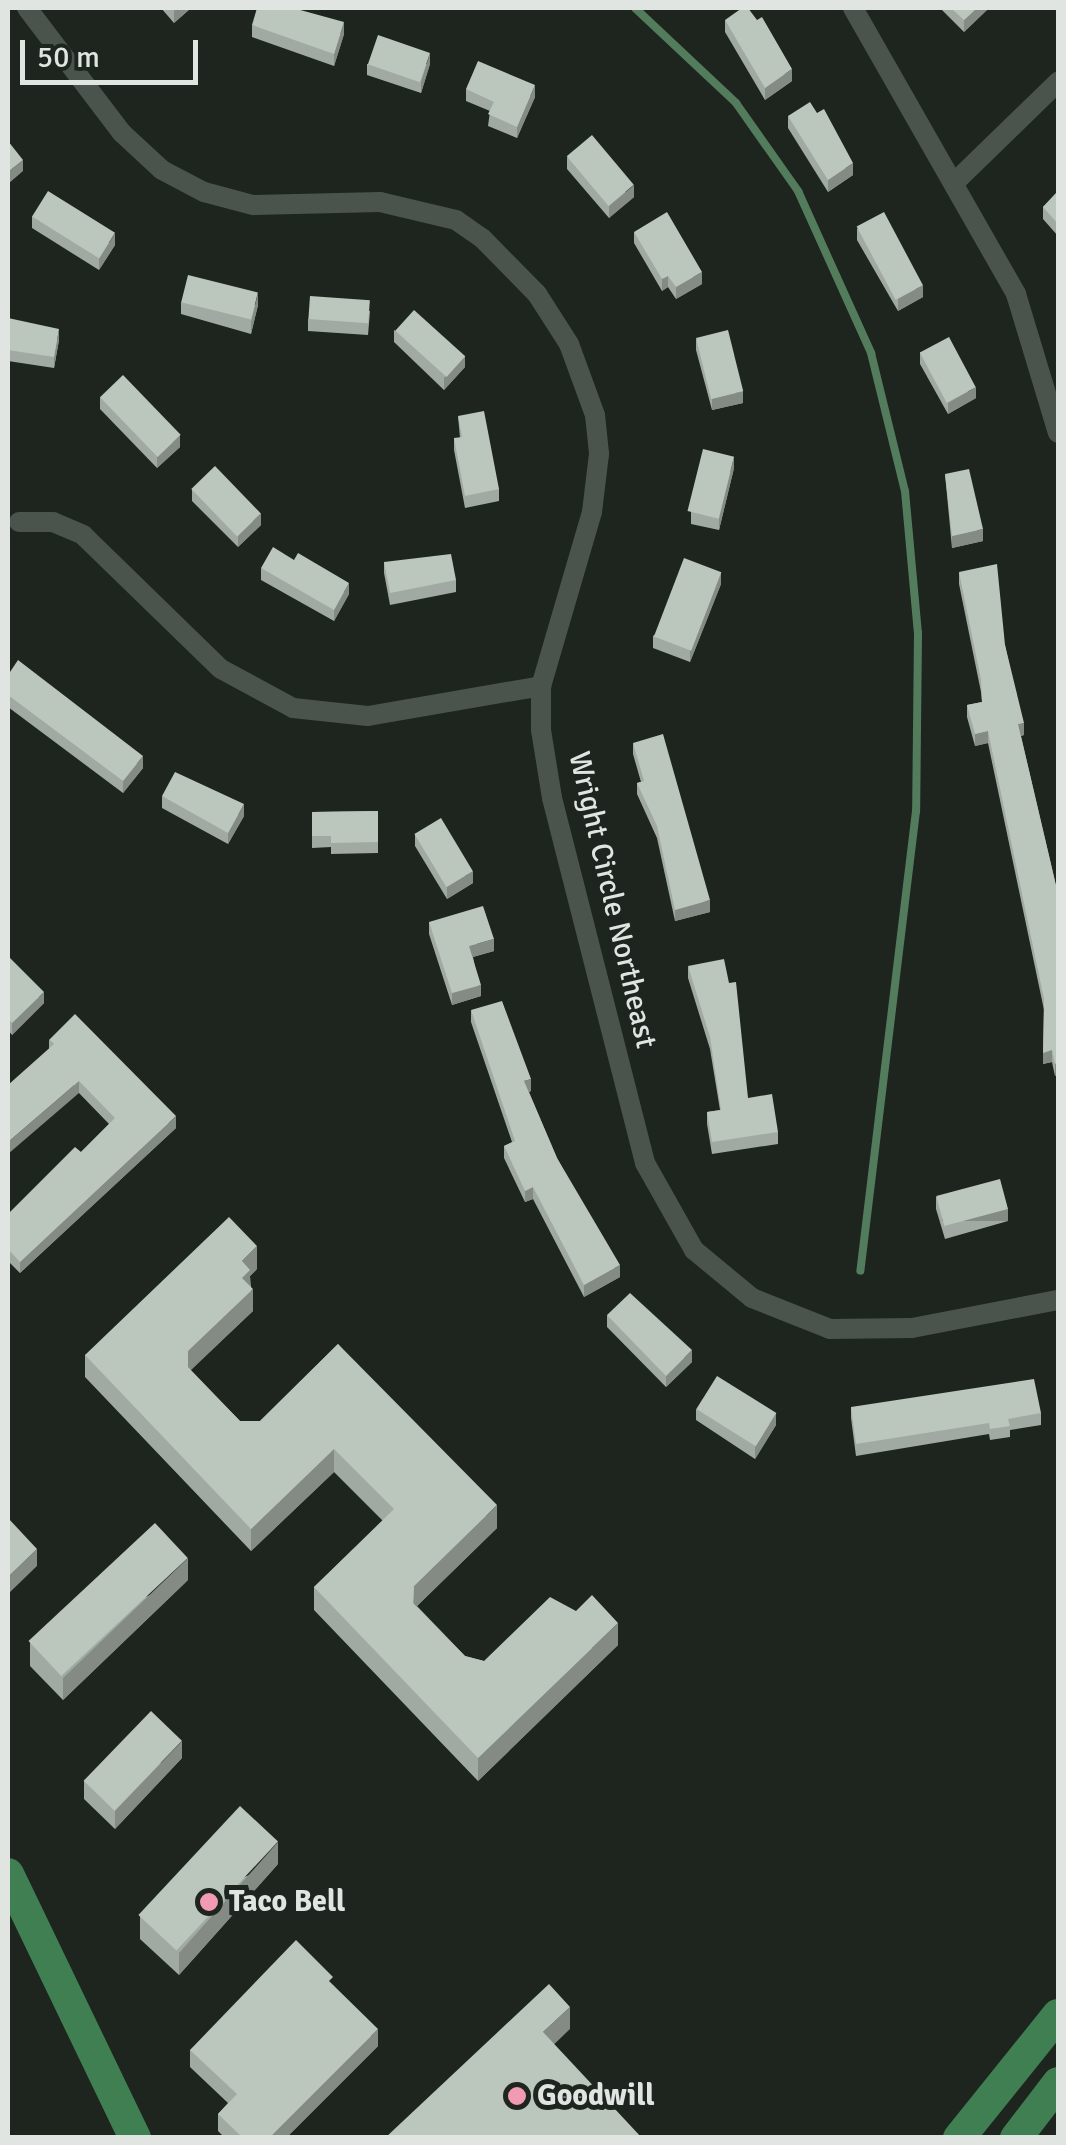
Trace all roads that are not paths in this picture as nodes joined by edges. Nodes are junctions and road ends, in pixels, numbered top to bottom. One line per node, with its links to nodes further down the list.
1 (27, 8): 7 (street, Wright Circle Northeast)
2 (853, 8): 4 (street)
3 (1058, 82): 4 (street)
4 (955, 182): 5 (street)
5 (1058, 432)
6 (18, 522): 7 (street)
7 (542, 686): 8 (street, Wright Circle Northeast)
8 (1058, 1300)
9 (8, 1874): 13 (main road)
10 (1058, 2015): 12 (main road)
11 (1058, 2083): 16 (main road)
12 (990, 2102): 14 (main road); 15 (main road)
13 (136, 2138)
14 (959, 2138)
15 (974, 2138)
16 (1016, 2138)

